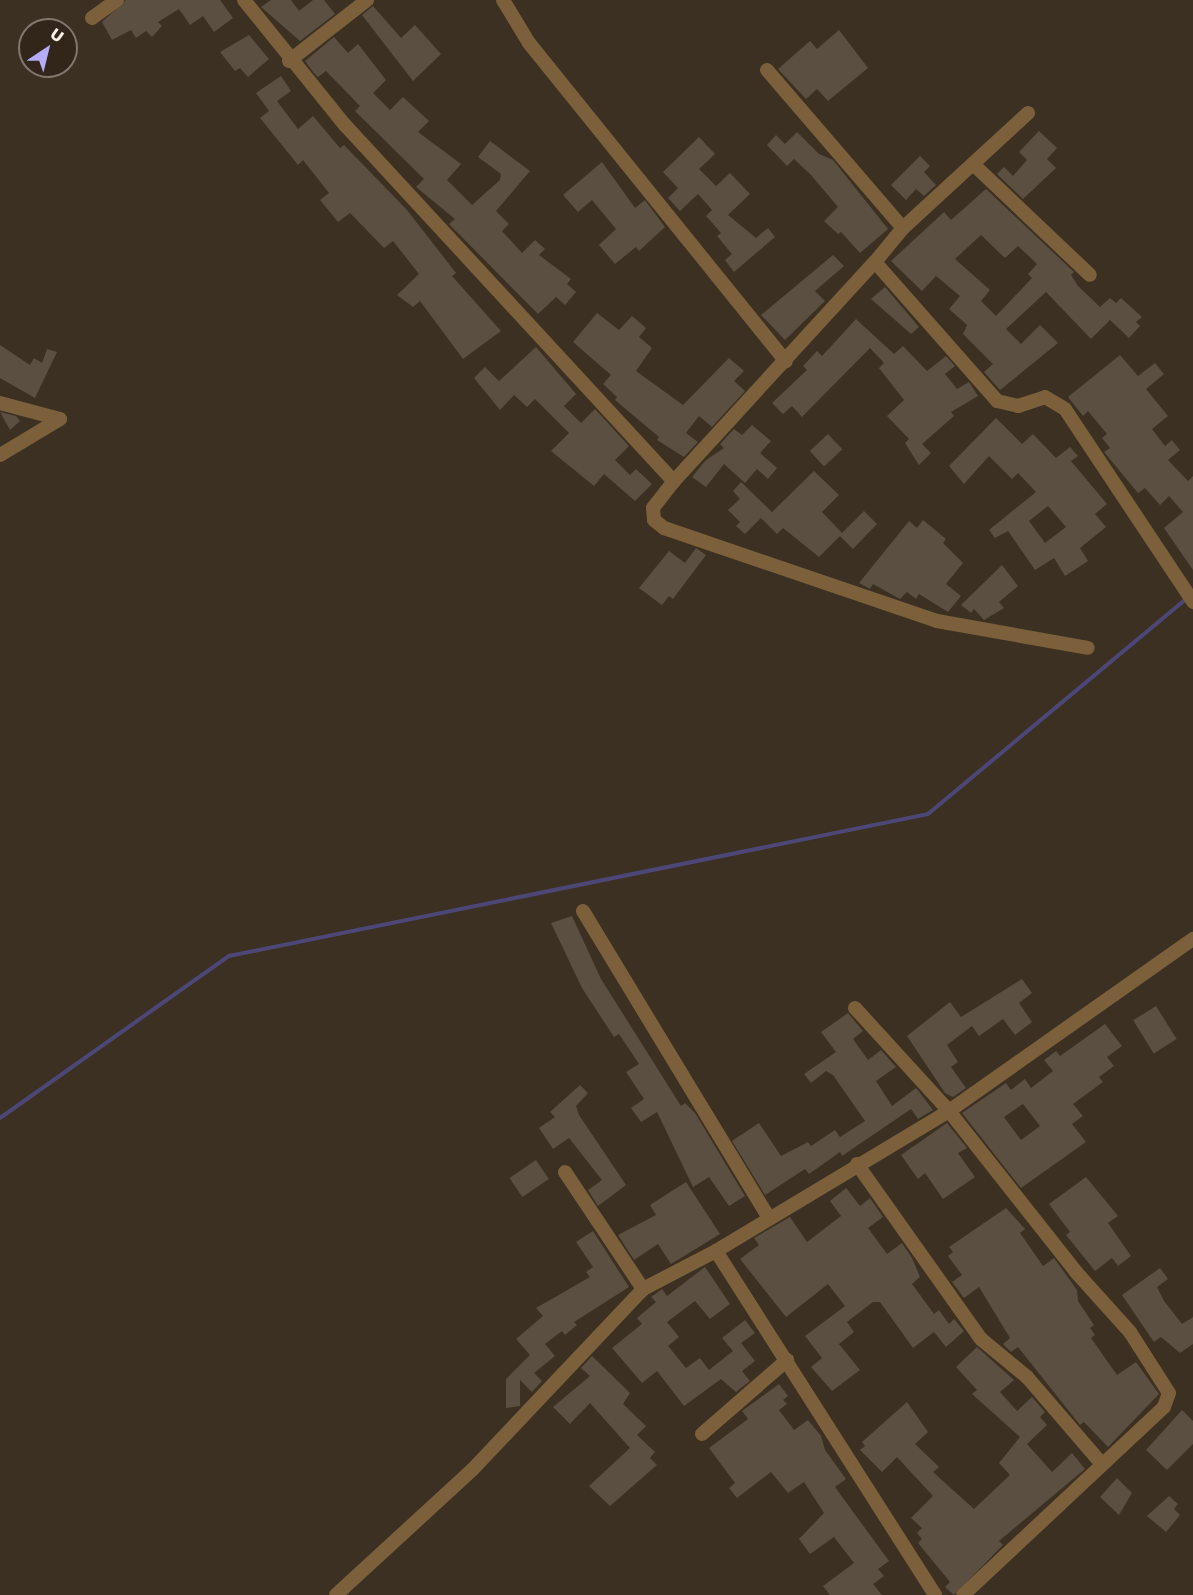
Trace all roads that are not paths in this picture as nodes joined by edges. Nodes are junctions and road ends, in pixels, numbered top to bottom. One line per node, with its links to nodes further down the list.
1 (117, 0): 5 (street)
2 (243, 0): 6 (street)
3 (367, 0): 6 (street)
4 (503, 0): 13 (street)
5 (92, 18)
6 (289, 61): 16 (street)
7 (767, 70): 10 (street)
8 (1028, 113): 9 (street)
9 (973, 164): 10 (street); 12 (street)
10 (903, 228): 11 (street)
11 (875, 262): 13 (street); 17 (street)
12 (1090, 275)
13 (786, 361): 16 (street)
14 (0, 403): 15 (street)
15 (0, 455)
16 (674, 481): 18 (street)
17 (1193, 602)
18 (1088, 648)
19 (583, 911): 25 (street)
20 (1193, 939): 22 (street)
21 (855, 1008): 22 (street)
22 (949, 1111): 23 (street); 30 (street)
23 (857, 1164): 25 (street); 30 (street)
24 (565, 1172): 27 (street)
25 (768, 1217): 26 (street)
26 (716, 1251): 27 (street); 28 (street)
27 (643, 1289): 31 (street)
28 (787, 1360): 29 (street); 32 (street)
29 (702, 1434)
30 (1101, 1463): 33 (street)
31 (336, 1595)
32 (935, 1595)
33 (963, 1595)

